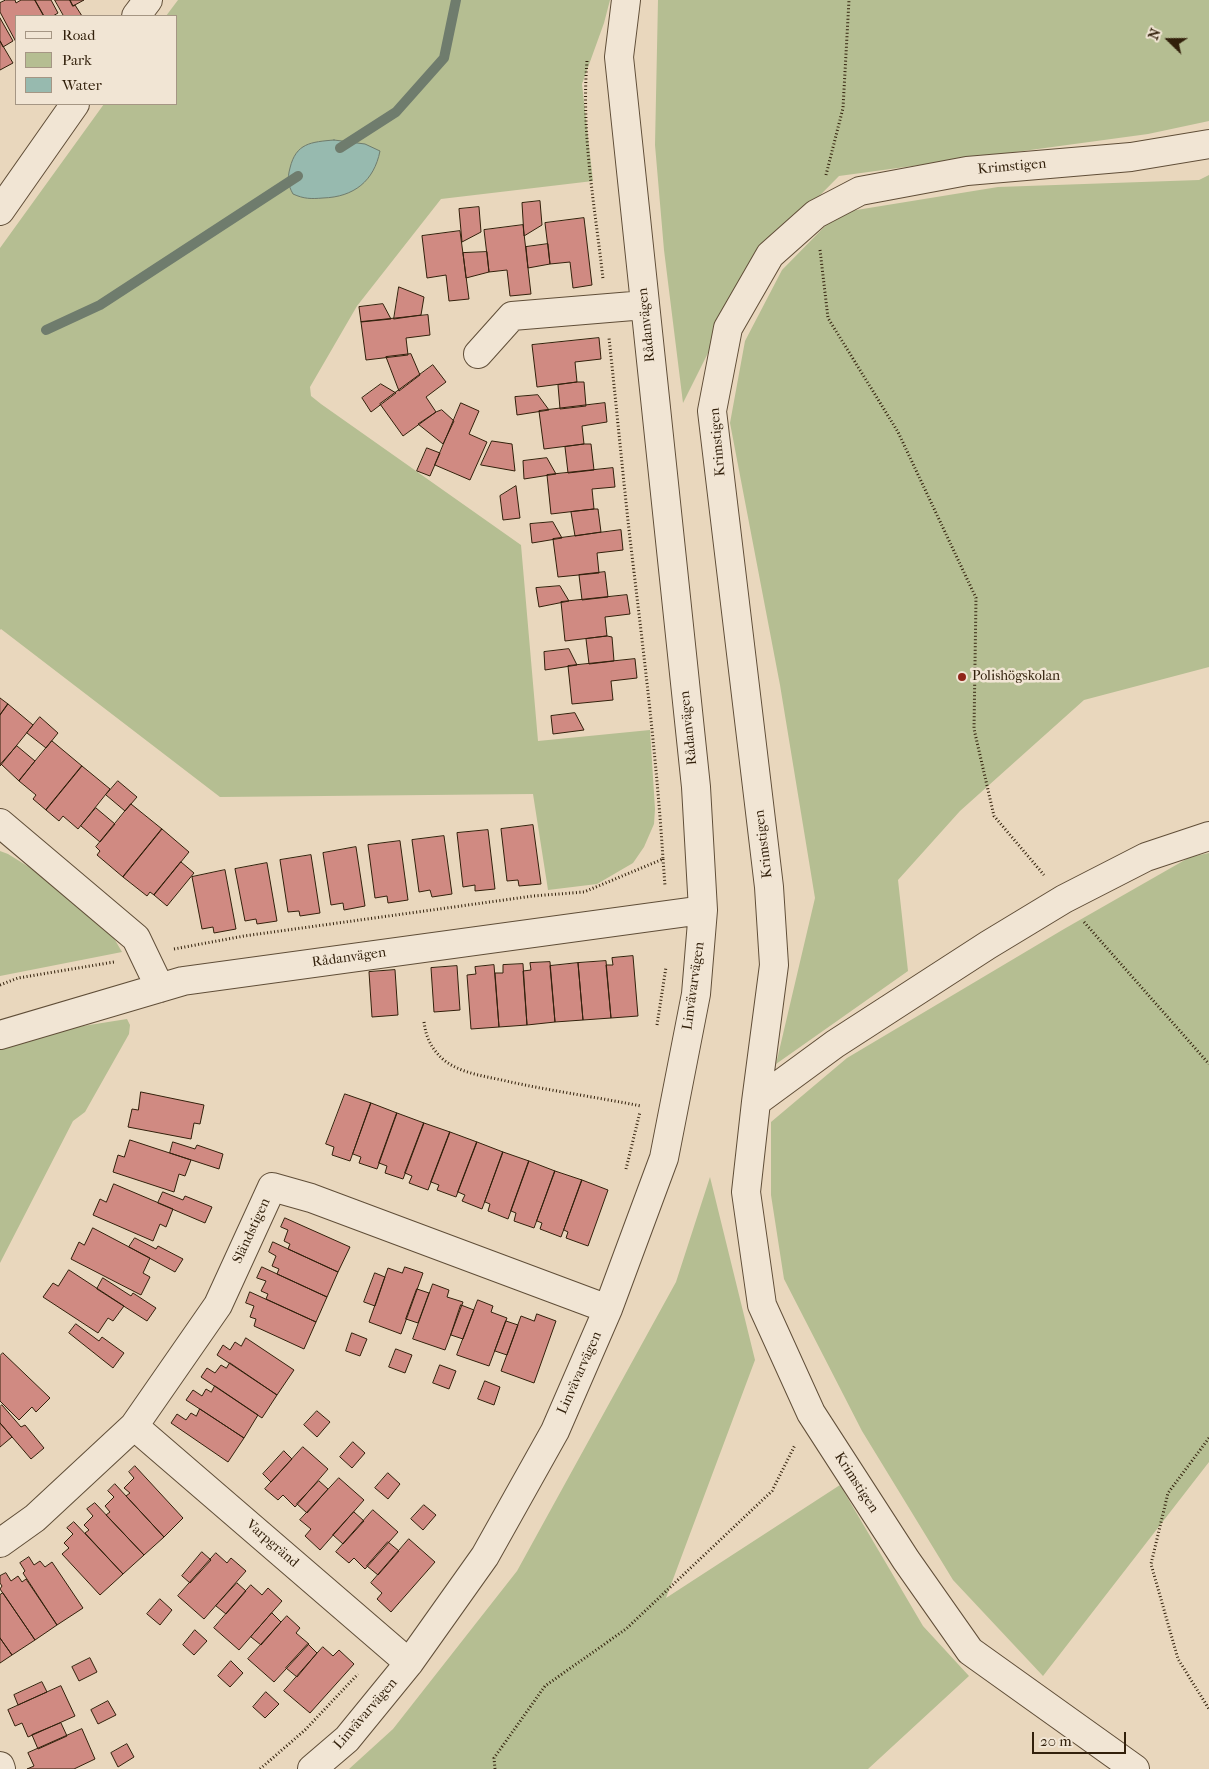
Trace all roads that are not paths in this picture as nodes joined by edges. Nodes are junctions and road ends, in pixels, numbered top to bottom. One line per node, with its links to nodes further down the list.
1 (148, 0): 3 (street)
2 (626, 0): 7 (street, Rådanvägen)
3 (137, 15)
4 (74, 105): 6 (street)
5 (1209, 144): 14 (street, Krimstigen)
6 (0, 211)
7 (645, 305): 8 (street); 11 (street, Rådanvägen)
8 (478, 354)
9 (0, 823): 12 (street)
10 (1209, 836): 14 (street)
11 (703, 910): 12 (street, Rådanvägen); 15 (street, Linvävarvägen)
12 (160, 988): 13 (street, Rådanvägen)
13 (0, 1035)
14 (756, 1102): 20 (street, Krimstigen)
15 (608, 1309): 16 (street, Sländstigen); 18 (street, Linvävarvägen)
16 (134, 1426): 17 (street, Sländstigen); 18 (street, Varpgränd)
17 (0, 1543)
18 (409, 1663): 19 (street, Linvävarvägen)
19 (312, 1769)
20 (1135, 1769)

